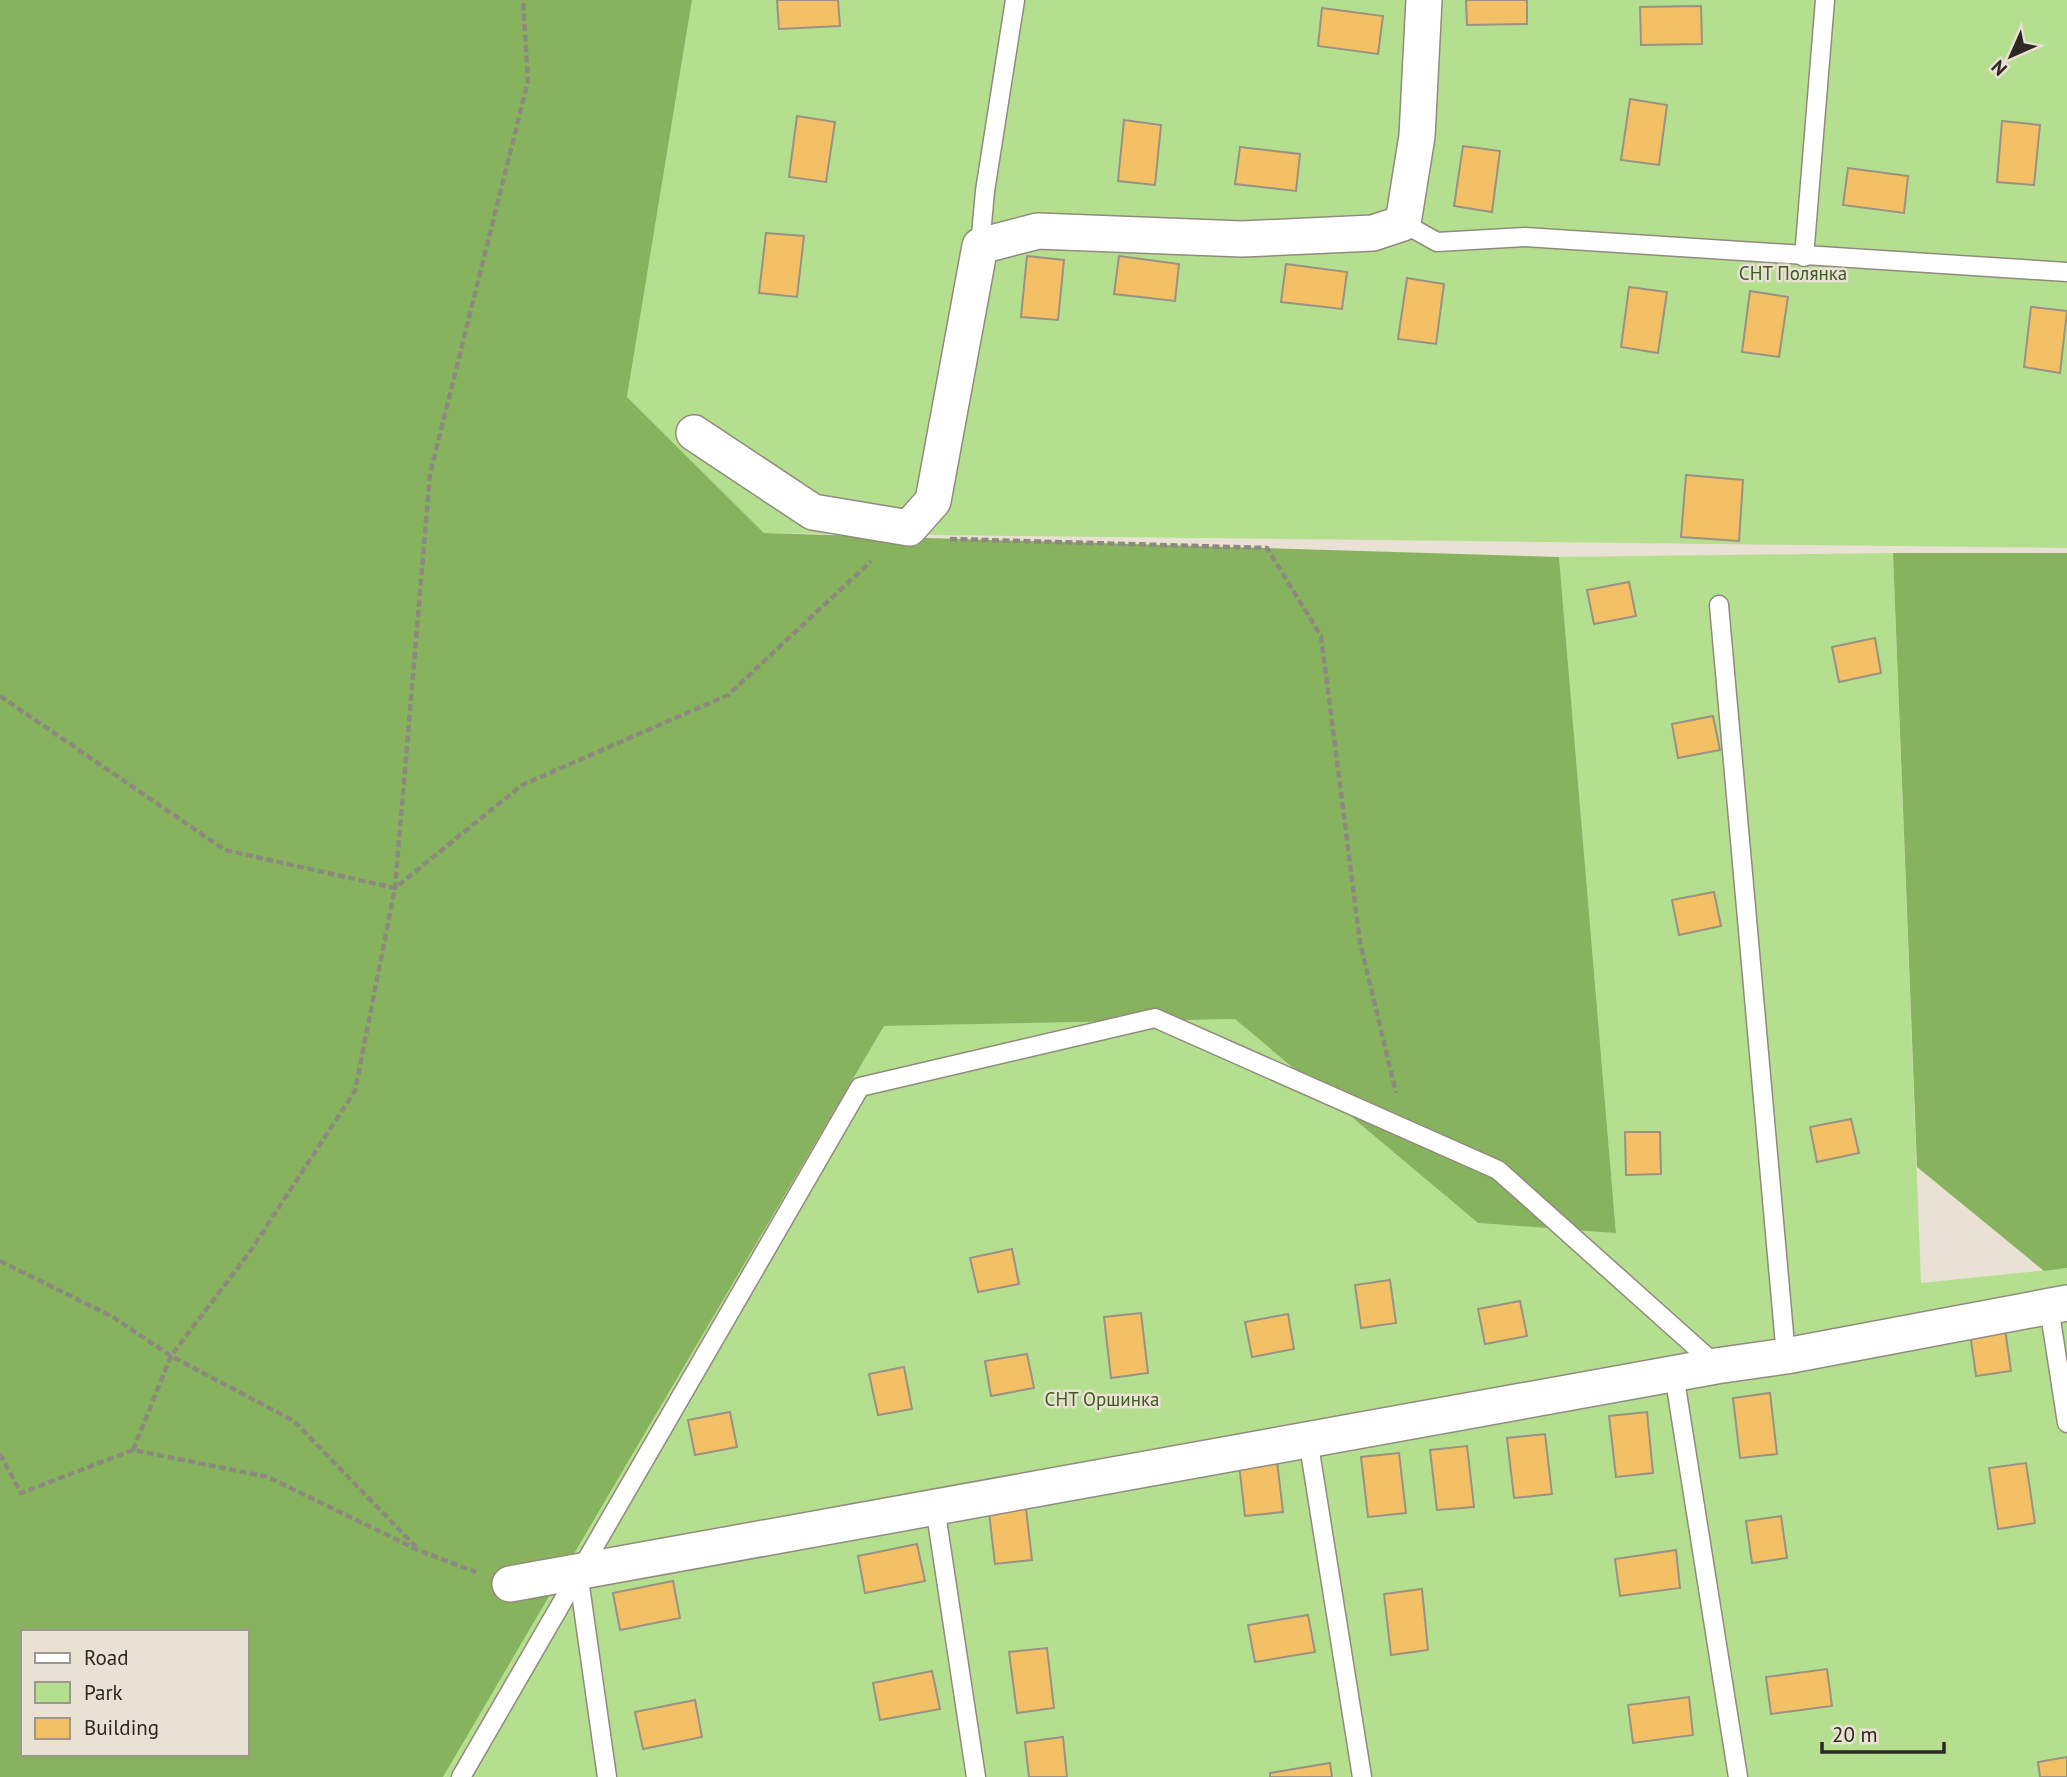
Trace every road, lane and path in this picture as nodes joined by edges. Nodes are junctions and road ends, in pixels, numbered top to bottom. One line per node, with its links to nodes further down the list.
1 (523, 0): 13 (path)
2 (1015, 0): 6 (lane)
3 (1424, 0): 5 (street)
4 (1825, 0): 7 (lane)
5 (1403, 223): 6 (street); 7 (lane)
6 (980, 246): 10 (street)
7 (1804, 257): 8 (lane)
8 (2067, 272)
9 (694, 433): 10 (street)
10 (909, 528): 13 (path); 14 (path)
11 (1719, 605): 18 (lane)
12 (0, 696): 13 (path)
13 (395, 888): 17 (path)
14 (1405, 1128): 19 (lane); 27 (lane)
15 (0, 1261): 17 (path)
16 (2058, 1305): 18 (street); 21 (lane)
17 (171, 1356): 23 (path); 26 (path)
18 (1786, 1356): 19 (street)
19 (1716, 1366): 20 (street)
20 (1674, 1374): 22 (street); 33 (lane)
21 (2067, 1423)
22 (1308, 1439): 25 (street); 32 (lane)
23 (133, 1450): 24 (path); 26 (path)
24 (0, 1454)
25 (935, 1507): 27 (street); 31 (lane)
26 (420, 1551): 28 (path)
27 (578, 1572): 28 (street); 29 (lane); 30 (lane)
28 (510, 1584)
29 (461, 1777)
30 (607, 1777)
31 (976, 1777)
32 (1362, 1777)
33 (1738, 1777)

